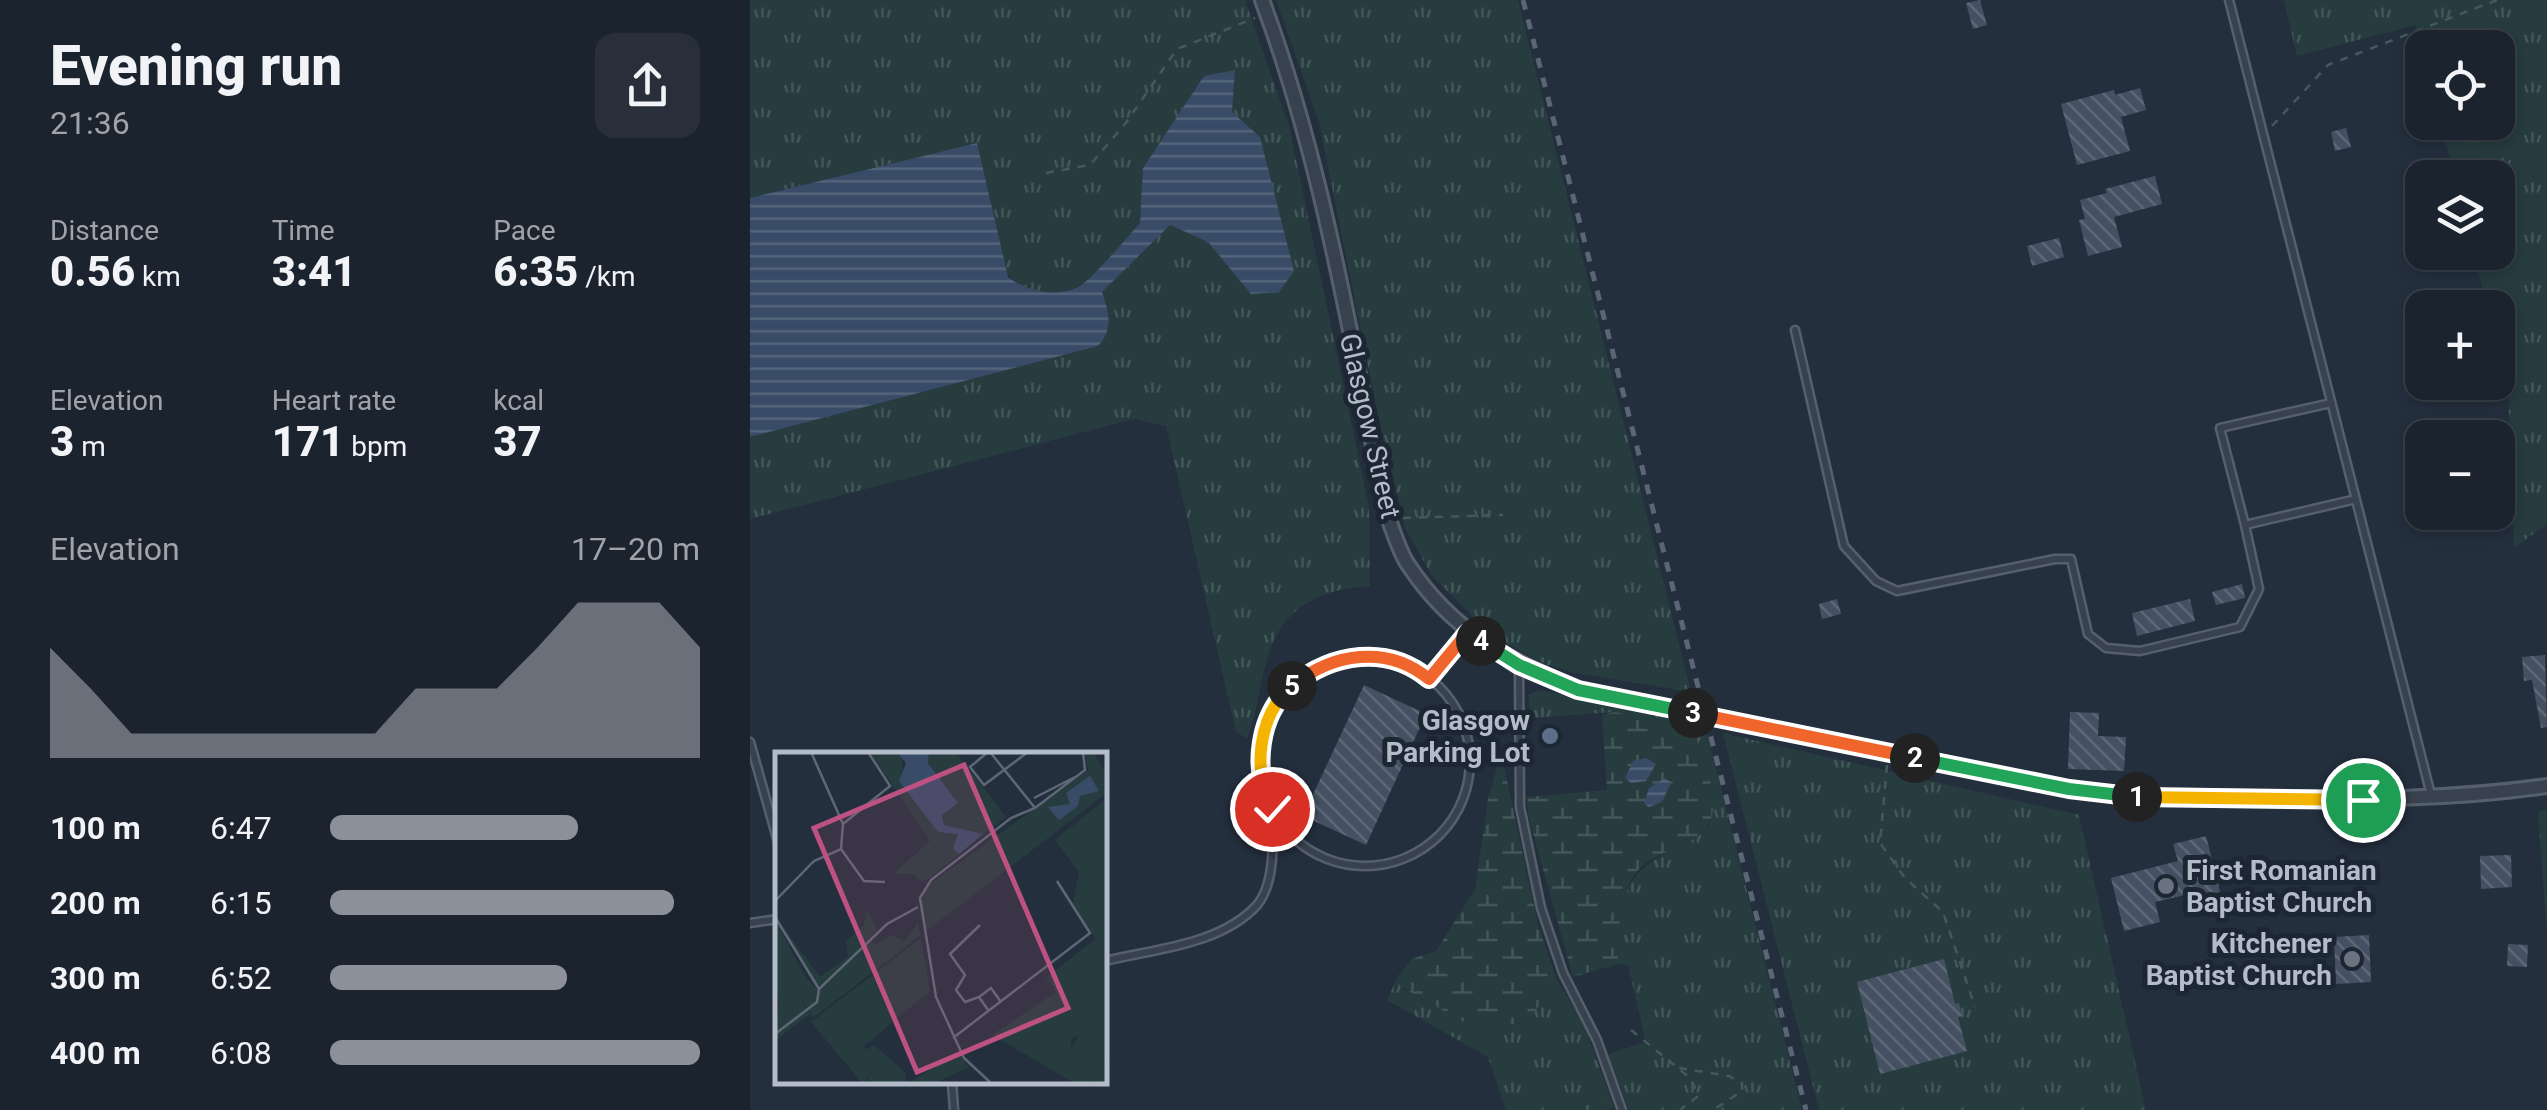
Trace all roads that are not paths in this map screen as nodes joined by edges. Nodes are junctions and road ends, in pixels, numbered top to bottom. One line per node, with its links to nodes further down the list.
1 (2229, 0): 4 (lane)
2 (1264, 7): 7 (street, Glasgow Street)
3 (1795, 330): 6 (lane)
4 (2331, 403): 5 (lane); 6 (lane)
5 (2356, 499): 6 (lane); 12 (lane)
6 (2245, 525)
7 (1467, 633): 8 (street, Glasgow Street); 9 (lane)
8 (1519, 665): 12 (street, Glasgow Street); 20 (lane)
9 (1429, 679): 13 (lane); 13 (lane)
10 (750, 742): 14 (lane)
11 (2547, 786): 12 (street, Glasgow Street)
12 (2432, 796)
13 (1272, 809): 17 (lane)
14 (775, 831)
15 (775, 919): 16 (lane)
16 (750, 923)
17 (1108, 959)
18 (952, 1085): 19 (lane)
19 (954, 1110)
20 (1622, 1110)

